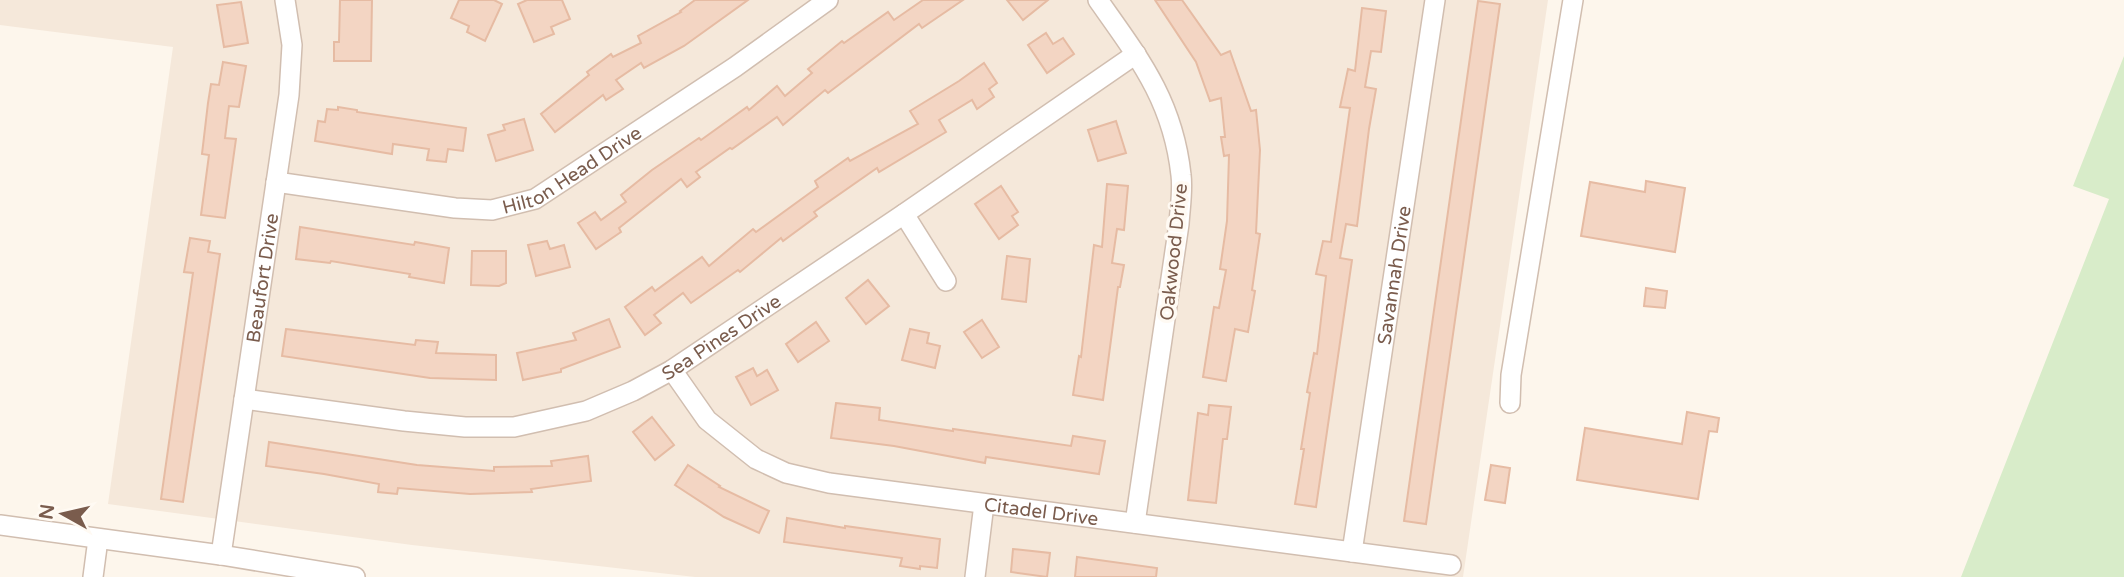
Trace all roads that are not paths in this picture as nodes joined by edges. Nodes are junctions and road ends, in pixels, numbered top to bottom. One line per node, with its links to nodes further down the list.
1 (285, 0): 7 (street, Beaufort Drive)
2 (828, 0): 7 (street, Hilton Head Drive)
3 (1097, 0): 6 (street, Oakwood Drive)
4 (1435, 0): 17 (street, Savannah Drive)
5 (1573, 0): 12 (street)
6 (1136, 54): 8 (street, Sea Pines Drive); 14 (street, Oakwood Drive)
7 (276, 181): 11 (street, Beaufort Drive)
8 (904, 214): 9 (street); 10 (street, Sea Pines Drive)
9 (946, 281)
10 (672, 370): 11 (street, Sea Pines Drive); 13 (street, Citadel Drive)
11 (244, 399): 18 (street, Beaufort Drive)
12 (1510, 403)
13 (985, 504): 14 (street, Citadel Drive); 22 (street)
14 (1135, 523): 17 (street, Citadel Drive)
15 (0, 525): 16 (street)
16 (98, 539): 18 (street); 20 (street)
17 (1352, 552): 19 (street, Citadel Drive)
18 (221, 555): 21 (street)
19 (1451, 565)
20 (93, 577)
21 (355, 577)
22 (975, 577)

